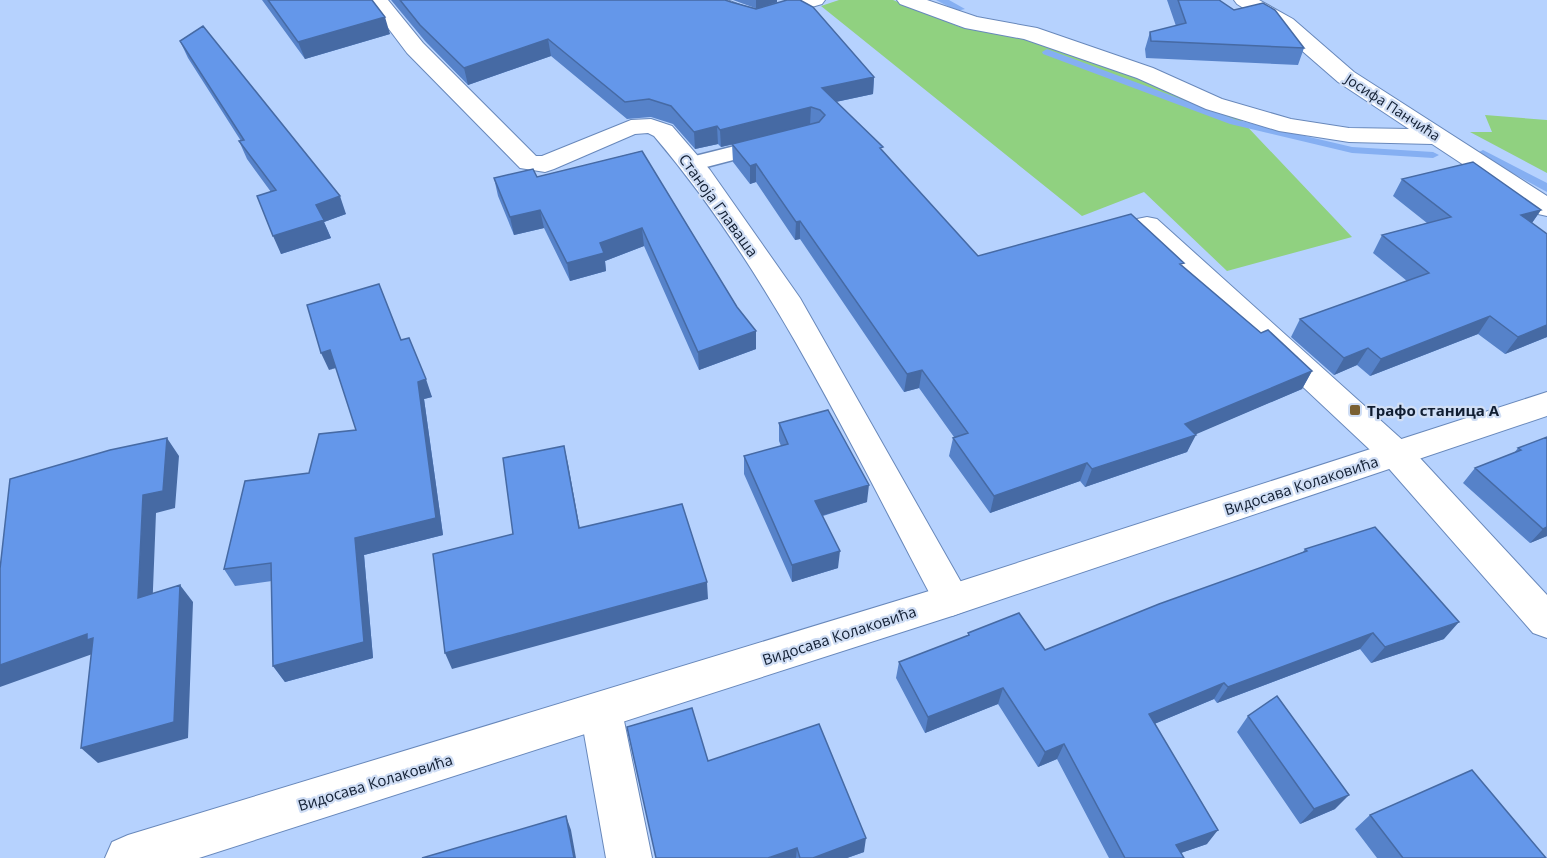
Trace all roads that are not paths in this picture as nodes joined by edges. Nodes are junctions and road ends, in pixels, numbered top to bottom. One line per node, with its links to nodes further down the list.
1 (377, 0): 8 (street, Станоја Главаша)
2 (710, 0): 3 (street)
3 (815, 0)
4 (907, 0): 6 (street)
5 (1244, 0): 6 (street, Јосифа Панчића)
6 (1437, 137): 9 (street, Јосифа Панчића)
7 (789, 138): 8 (lane)
8 (691, 164): 13 (street, Станоја Главаша)
9 (1547, 208)
10 (1147, 225): 12 (street)
11 (1547, 404): 12 (street, Видосава Колаковића)
12 (1396, 454): 13 (street, Видосава Колаковића); 14 (street)
13 (952, 600): 15 (street, Видосава Колаковића)
14 (1547, 621)
15 (601, 711): 16 (street, Видосава Колаковића); 18 (street)
16 (176, 850): 17 (street, Видосава Колаковића)
17 (128, 858)
18 (629, 858)

